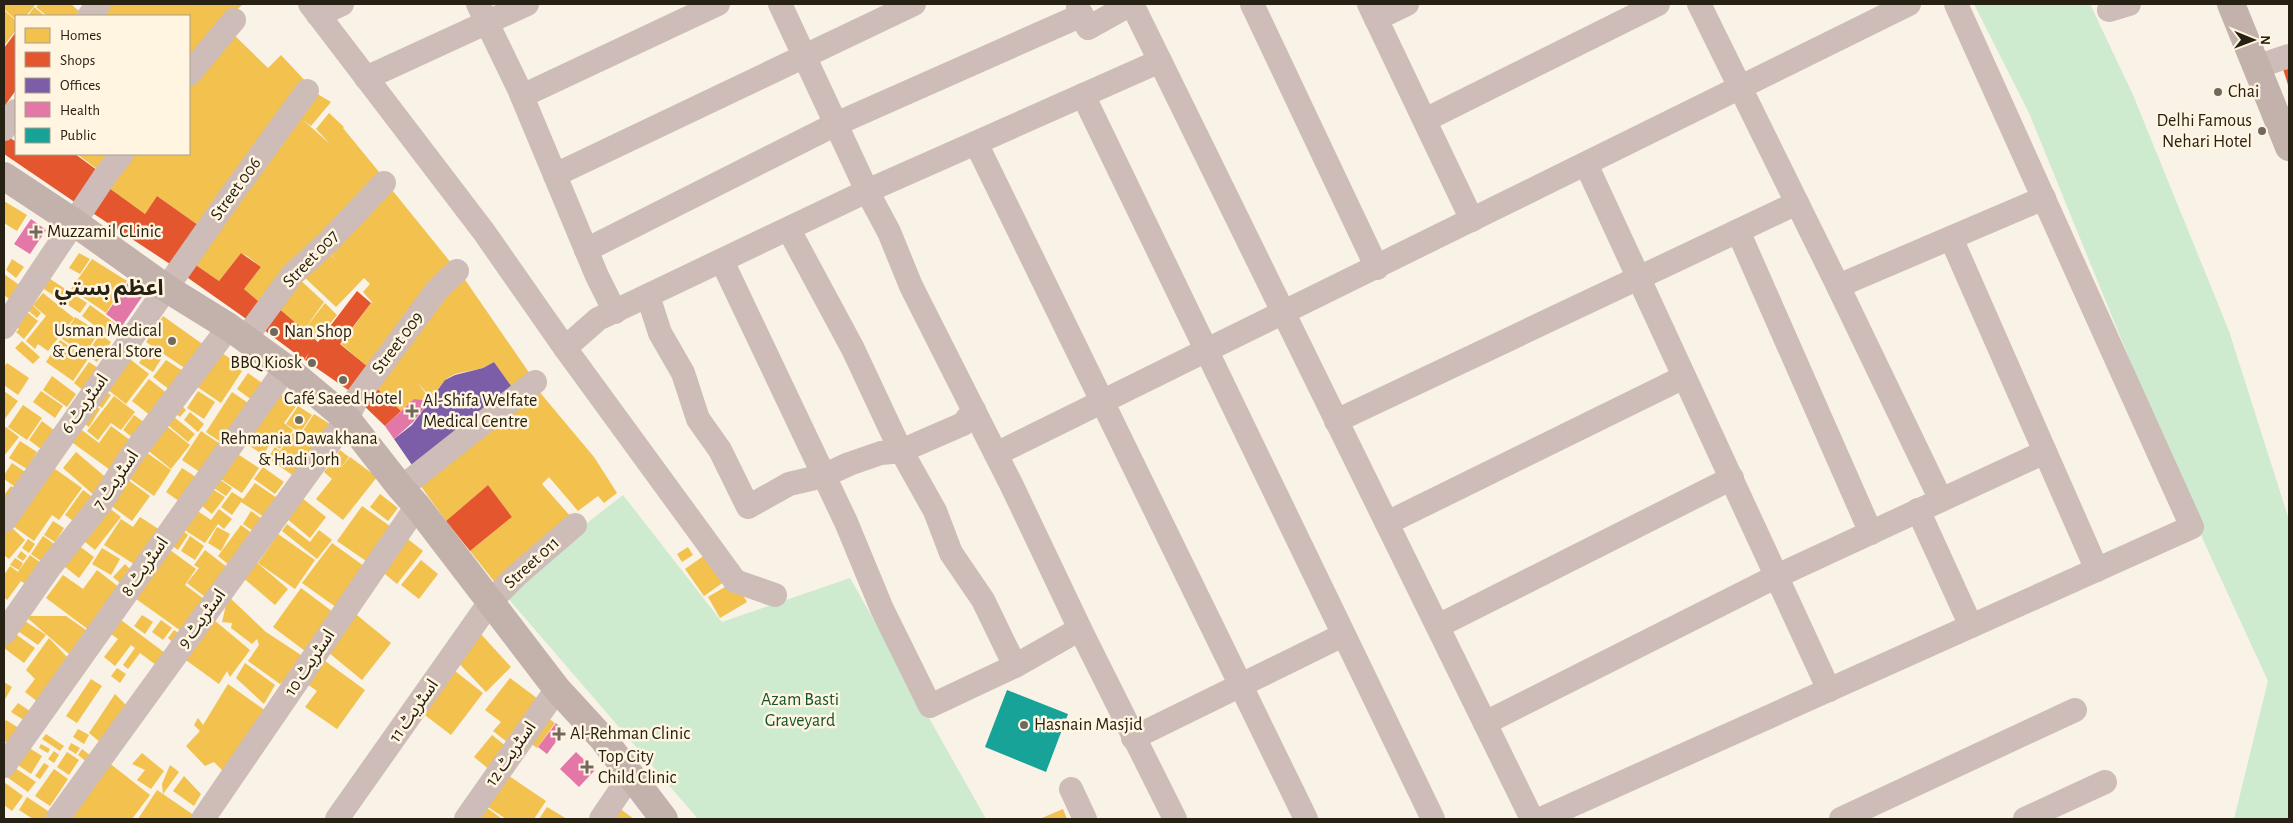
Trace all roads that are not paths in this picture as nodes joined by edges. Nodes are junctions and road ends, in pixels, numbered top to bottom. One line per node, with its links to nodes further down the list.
1 (99, 4): 19 (street)
2 (342, 4): 15 (street)
3 (528, 4): 18 (street)
4 (718, 4): 30 (street)
5 (780, 4): 21 (street)
6 (914, 4): 21 (street)
7 (1131, 4): 16 (street); 23 (street)
8 (1252, 4): 52 (street)
9 (1407, 4): 17 (street)
10 (1658, 4): 32 (street)
11 (1700, 4): 27 (street)
12 (1909, 4): 27 (street)
13 (1956, 4): 43 (street)
14 (2231, 4): 24 (street)
15 (314, 9): 26 (street)
16 (1079, 10): 33 (street)
17 (1373, 11): 32 (street)
18 (483, 13): 26 (street); 30 (street)
19 (90, 15)
20 (234, 20): 25 (street)
21 (804, 55): 33 (street); 39 (street)
22 (2289, 56): 24 (street)
23 (1160, 61): 29 (street); 59 (street)
24 (2256, 67): 36 (street)
25 (190, 73)
26 (366, 78): 62 (street)
27 (1741, 87): 38 (street); 44 (street)
28 (307, 91): 56 (street, Street 006)
29 (1084, 95): 35 (street); 63 (street)
30 (522, 96): 39 (street)
31 (15, 112): 34 (street)
32 (1425, 120): 45 (street)
33 (836, 124): 42 (street); 50 (street)
34 (4, 129)
35 (976, 143): 42 (street); 67 (street)
36 (2289, 148)
37 (121, 155): 46 (street)
38 (1586, 164): 45 (street); 54 (street)
39 (555, 175): 50 (street)
40 (4, 176): 46 (street)
41 (384, 183): 61 (street, Street 007)
42 (867, 191): 47 (street); 68 (street)
43 (2044, 198): 49 (street); 83 (street)
44 (1797, 203): 48 (street); 55 (street)
45 (1472, 220): 52 (street)
46 (75, 223): 56 (street); 60 (street)
47 (789, 230): 51 (street); 71 (street)
48 (1738, 231): 54 (street); 82 (street)
49 (1951, 238): 55 (street); 72 (street)
50 (586, 250): 58 (street)
51 (722, 262): 57 (street); 74 (street)
52 (1377, 268): 59 (street)
53 (457, 271): 69 (street, Street 009)
54 (1639, 278): 65 (street); 70 (street)
55 (1838, 286): 77 (street)
56 (166, 288): 61 (street); 79 (street, اسٹریٹ 6)
57 (648, 296): 58 (street); 74 (street)
58 (616, 312): 62 (street)
59 (1284, 314): 63 (street); 70 (street)
60 (4, 327)
61 (237, 333): 64 (street); 90 (street, اسٹریٹ 7)
62 (565, 348): 85 (street)
63 (1207, 351): 67 (street); 91 (street)
64 (286, 368): 69 (street); 99 (street, اسٹریٹ 8)
65 (1684, 377): 75 (street); 80 (street)
66 (535, 382): 76 (street, اسٹریٹ 10)
67 (1102, 402): 73 (street); 93 (street)
68 (974, 410): 71 (street); 73 (street)
69 (346, 419): 76 (street); 104 (street, اسٹریٹ 9)
70 (1336, 420): 80 (street)
71 (901, 451): 74 (street); 92 (street)
72 (2045, 452): 77 (street); 83 (street)
73 (996, 454): 89 (street)
74 (823, 476): 92 (street)
75 (1732, 478): 84 (street); 87 (street)
76 (409, 497): 86 (street); 105 (street, اسٹریٹ 10)
77 (1941, 500): 78 (street)
78 (1918, 510): 82 (street); 88 (street)
79 (4, 520)
80 (1387, 523): 87 (street)
81 (575, 525): 86 (street, Street 011)
82 (1871, 533): 84 (street)
83 (2097, 570): 88 (street)
84 (1777, 576): 95 (street); 97 (street)
85 (775, 595)
86 (490, 602): 94 (street); 106 (street, اسٹریٹ 11)
87 (1438, 626): 97 (street)
88 (1971, 626): 95 (street)
89 (1080, 628): 92 (street); 98 (street)
90 (4, 633)
91 (1343, 635): 93 (street); 113 (street)
92 (1015, 666)
93 (1240, 685): 98 (street); 112 (street)
94 (557, 689): 100 (street); 107 (street, اسٹریٹ 12)
95 (1829, 690): 103 (street)
96 (2075, 710): 116 (street)
97 (1485, 723): 114 (street)
98 (1133, 738): 111 (street)
99 (4, 766)
100 (630, 776): 108 (street); 109 (street)
101 (2105, 782): 117 (street)
102 (1071, 790): 110 (street)
103 (1567, 814): 115 (street)
104 (58, 819)
105 (203, 819)
106 (337, 819)
107 (466, 819)
108 (601, 819)
109 (664, 819)
110 (1085, 819)
111 (1175, 819)
112 (1306, 819)
113 (1433, 819)
114 (1532, 819)
115 (1541, 819)
116 (1841, 819)
117 (2025, 819)

